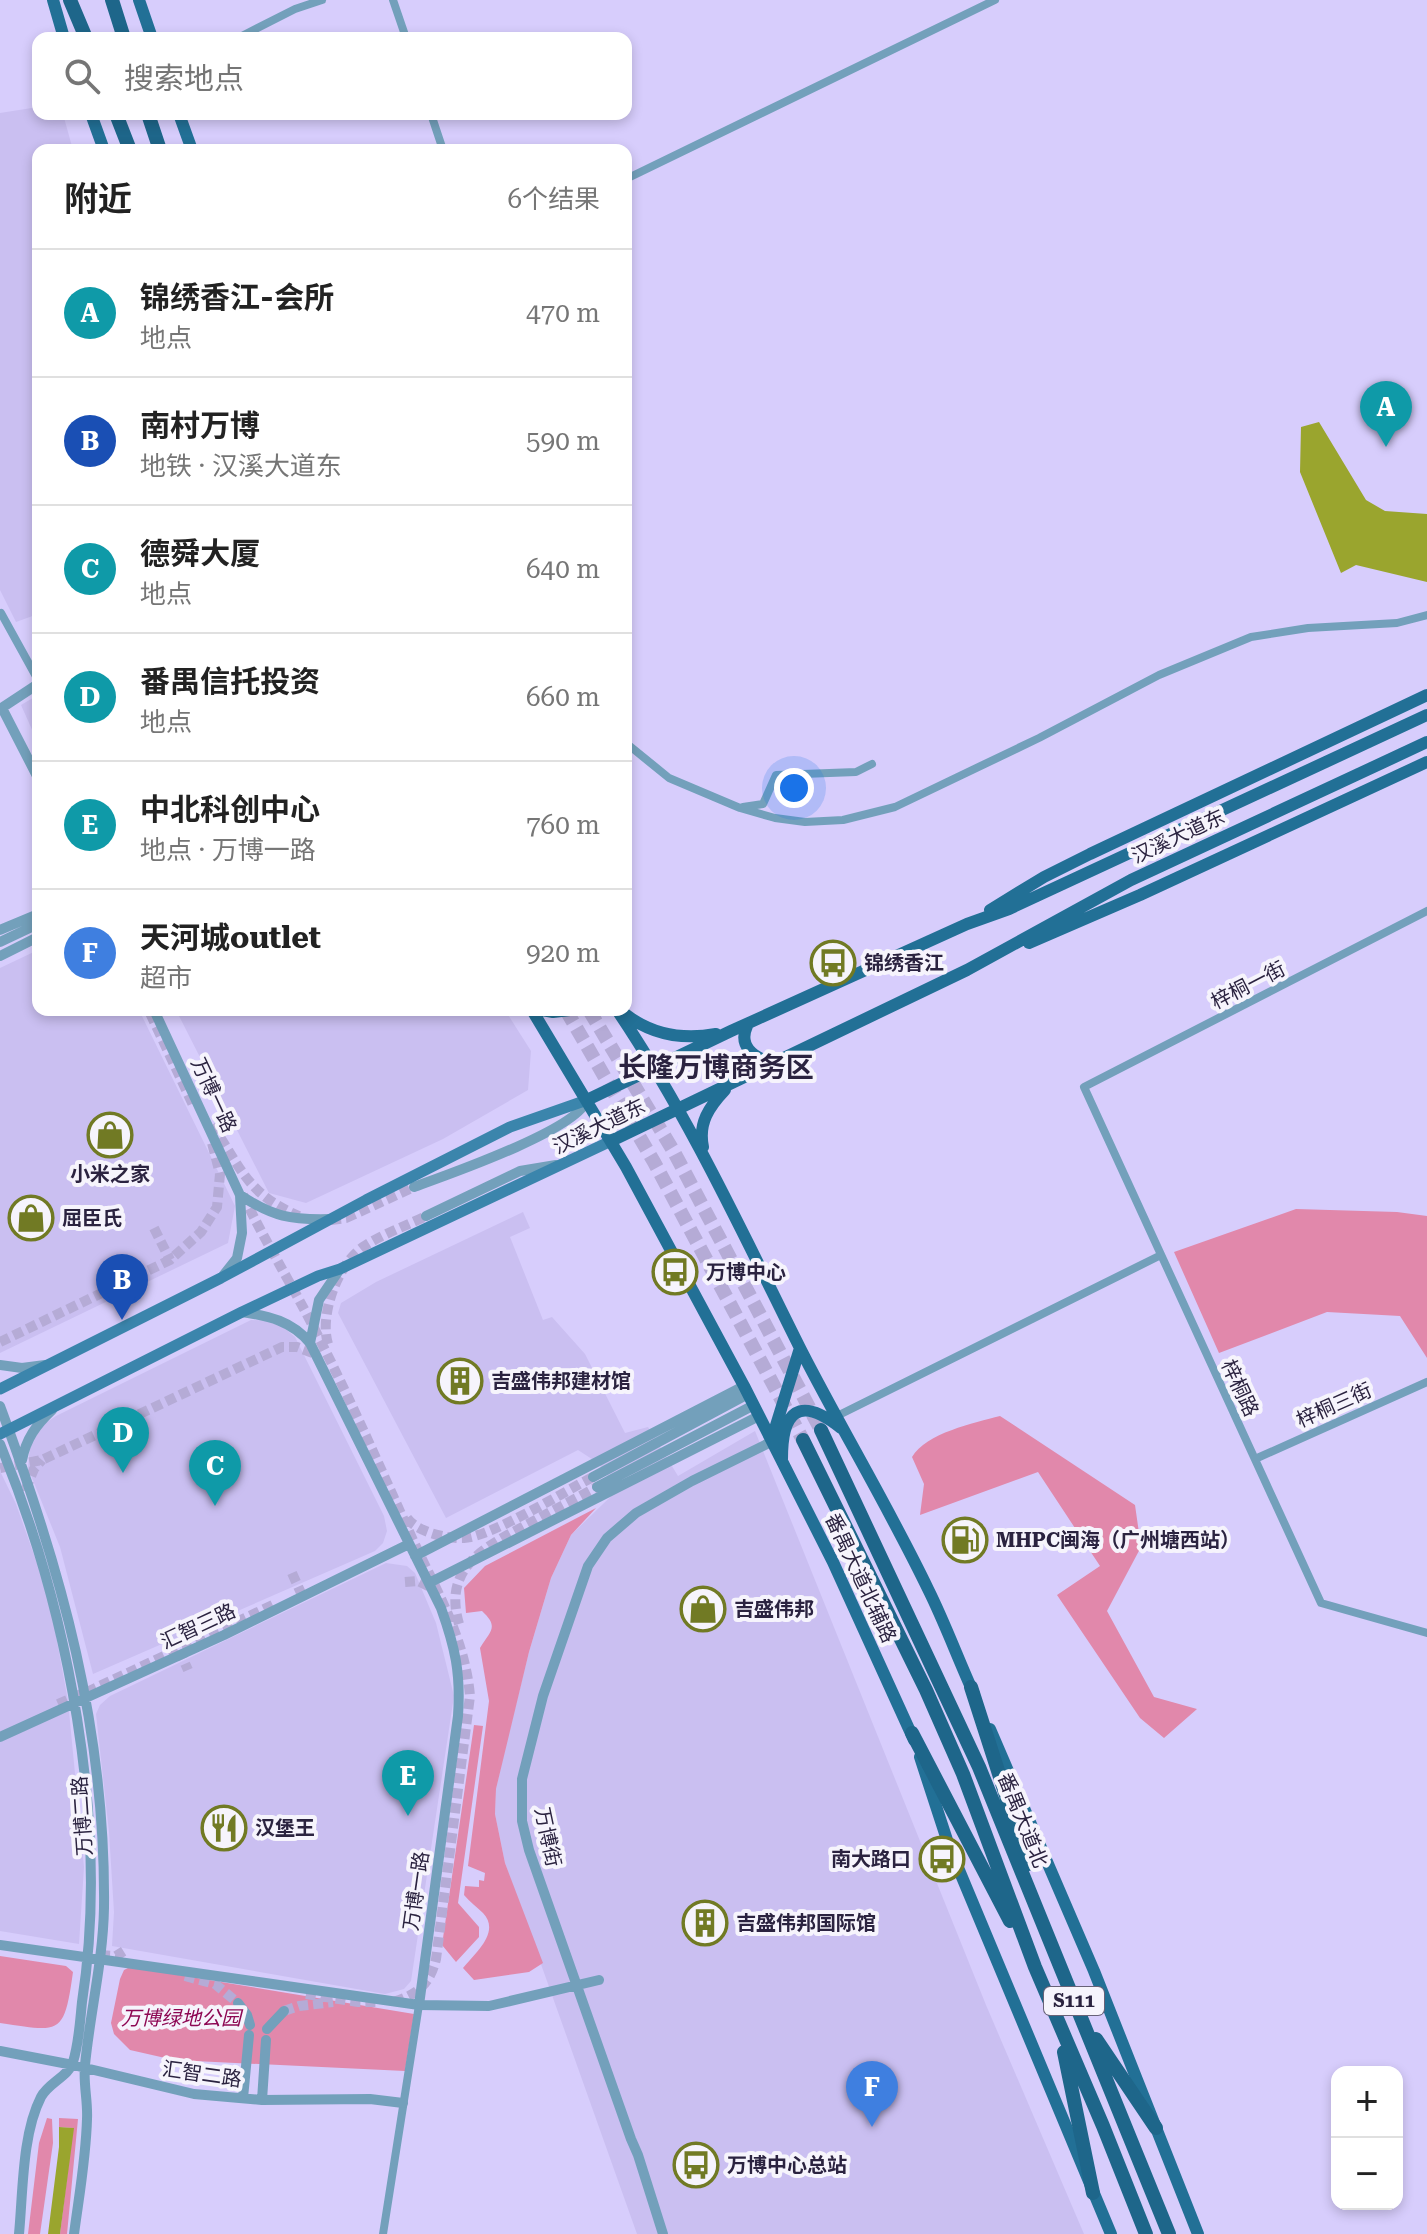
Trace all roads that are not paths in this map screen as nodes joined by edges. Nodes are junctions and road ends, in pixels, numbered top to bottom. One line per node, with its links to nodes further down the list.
1 (53, 0): 9 (main road)
2 (70, 0): 10 (highway)
3 (79, 0): 11 (highway)
4 (112, 0): 12 (highway)
5 (139, 0): 13 (main road)
6 (322, 0): 14 (street)
7 (393, 0): 15 (street)
8 (995, 0): 26 (street)
9 (62, 32)
10 (85, 32)
11 (87, 32)
12 (122, 32)
13 (150, 32)
14 (250, 32)
15 (404, 32)
16 (93, 120): 21 (main road)
17 (118, 120): 22 (highway)
18 (150, 120): 23 (highway)
19 (181, 120): 24 (main road)
20 (433, 120): 25 (street)
21 (102, 144)
22 (128, 144)
23 (158, 144)
24 (190, 144)
25 (441, 144)
26 (632, 176)
27 (1, 613): 29 (street)
28 (1427, 615): 39 (street)
29 (32, 671)
30 (32, 686): 32 (street)
31 (1427, 695): 42 (main road)
32 (1, 708): 38 (street)
33 (1427, 715): 42 (main road, 汉溪大道东)
34 (1427, 742): 48 (main road, 汉溪大道东)
35 (632, 748): 39 (street)
36 (1427, 762): 48 (main road)
37 (872, 764): 39 (street)
38 (32, 767)
39 (740, 808)
40 (1427, 911): 58 (street, 梓桐一街)
41 (32, 917): 44 (street)
42 (967, 924): 53 (main road, 汉溪大道东)
43 (32, 927): 46 (street)
44 (0, 930)
45 (32, 940): 47 (street)
46 (0, 942)
47 (0, 956)
48 (967, 970): 55 (main road, 汉溪大道东)
49 (157, 1016): 65 (street, 万博一路)
50 (536, 1016): 59 (main road, 番禺大道北辅路)
51 (622, 1016): 56 (main road)
52 (626, 1016): 54 (main road)
53 (747, 1026): 54 (main road, 汉溪大道东); 55 (main road)
54 (731, 1031): 56 (main road, 汉溪大道东)
55 (772, 1063): 57 (main road, 汉溪大道东)
56 (655, 1069): 59 (main road, 汉溪大道东); 60 (main road)
57 (731, 1083): 60 (main road, 汉溪大道东); 62 (main road)
58 (1084, 1087): 68 (street, 梓桐路)
59 (587, 1100): 61 (main road, 番禺大道北辅路); 64 (street); 67 (main road, 汉溪大道东)
60 (679, 1109): 61 (main road, 汉溪大道东); 62 (main road)
61 (611, 1141): 63 (main road, 汉溪大道东); 78 (main road, 番禺大道北辅路)
62 (705, 1158): 73 (main road)
63 (562, 1165): 66 (street); 69 (main road, 汉溪大道东)
64 (414, 1187)
65 (240, 1195): 67 (street); 70 (street)
66 (426, 1216)
67 (332, 1219): 70 (main road, 汉溪大道东)
68 (1161, 1255): 81 (street); 88 (street, 梓桐路)
69 (340, 1269): 71 (main road, 汉溪大道东); 72 (street)
70 (221, 1278): 75 (main road, 汉溪大道东)
71 (242, 1312): 72 (street); 79 (main road, 汉溪大道东)
72 (310, 1343): 93 (street, 万博一路)
73 (800, 1348): 81 (main road); 86 (main road)
74 (0, 1365): 75 (street)
75 (51, 1365): 77 (main road, 汉溪大道东)
76 (1427, 1382): 88 (street, 梓桐三街)
77 (0, 1389)
78 (751, 1400): 86 (main road, 番禺大道北辅路); 92 (street); 94 (street); 95 (street)
79 (58, 1405): 83 (main road, 汉溪大道东); 90 (street)
80 (0, 1406): 83 (street, 万博二路)
81 (837, 1416): 84 (main road)
82 (821, 1430): 103 (highway, 番禺大道北 / S111)
83 (4, 1431): 90 (street, 万博二路)
84 (846, 1432): 91 (main road); 97 (main road)
85 (803, 1440): 105 (highway, 番禺大道北 / S111)
86 (771, 1442): 91 (main road, 番禺大道北辅路); 107 (street, 万博街)
87 (0, 1444): 89 (street, 万博二路)
88 (1255, 1459): 96 (street, 梓桐路)
89 (4, 1460): 99 (street, 万博二路)
90 (21, 1462): 98 (street, 万博二路)
91 (782, 1463): 100 (main road, 番禺大道北辅路)
92 (595, 1482)
93 (409, 1544): 94 (street, 万博一路); 98 (street, 汇智三路)
94 (415, 1556): 95 (street, 万博一路)
95 (429, 1583): 109 (street, 万博一路)
96 (1427, 1633)
97 (971, 1687): 103 (highway); 119 (main road)
98 (87, 1697): 99 (street, 汇智三路); 104 (street, 万博二路)
99 (74, 1703): 101 (street, 汇智三路); 104 (street, 万博二路)
100 (912, 1733): 105 (highway); 120 (main road, 番禺大道北辅路)
101 (0, 1737)
102 (0, 1945): 104 (street)
103 (1051, 1945): 111 (highway, 番禺大道北 / S111)
104 (94, 1961): 109 (street); 114 (street, 万博二路); 115 (street, 万博二路)
105 (1035, 1967): 112 (highway, 番禺大道北 / S111)
106 (599, 1980): 107 (street)
107 (577, 1985): 109 (street); 124 (street, 万博街)
108 (238, 2003): 116 (street)
109 (419, 2005): 118 (street, 万博一路)
110 (284, 2011): 117 (street)
111 (1079, 2013): 119 (highway); 127 (highway, 番禺大道北 / S111)
112 (1058, 2020): 120 (highway); 126 (highway, 番禺大道北 / S111)
113 (0, 2051): 114 (street, 汇智二路)
114 (73, 2065): 115 (street, 汇智二路); 121 (street)
115 (84, 2068): 116 (street, 汇智二路); 122 (street, 万博二路)
116 (243, 2098): 117 (street, 汇智二路)
117 (262, 2100): 118 (street, 汇智二路)
118 (403, 2103): 123 (street, 万博一路)
119 (1156, 2128): 128 (main road)
120 (1093, 2193): 125 (main road, 番禺大道北辅路)
121 (19, 2234)
122 (74, 2234)
123 (383, 2234)
124 (663, 2234)
125 (1111, 2234)
126 (1146, 2234)
127 (1169, 2234)
128 (1198, 2234)

